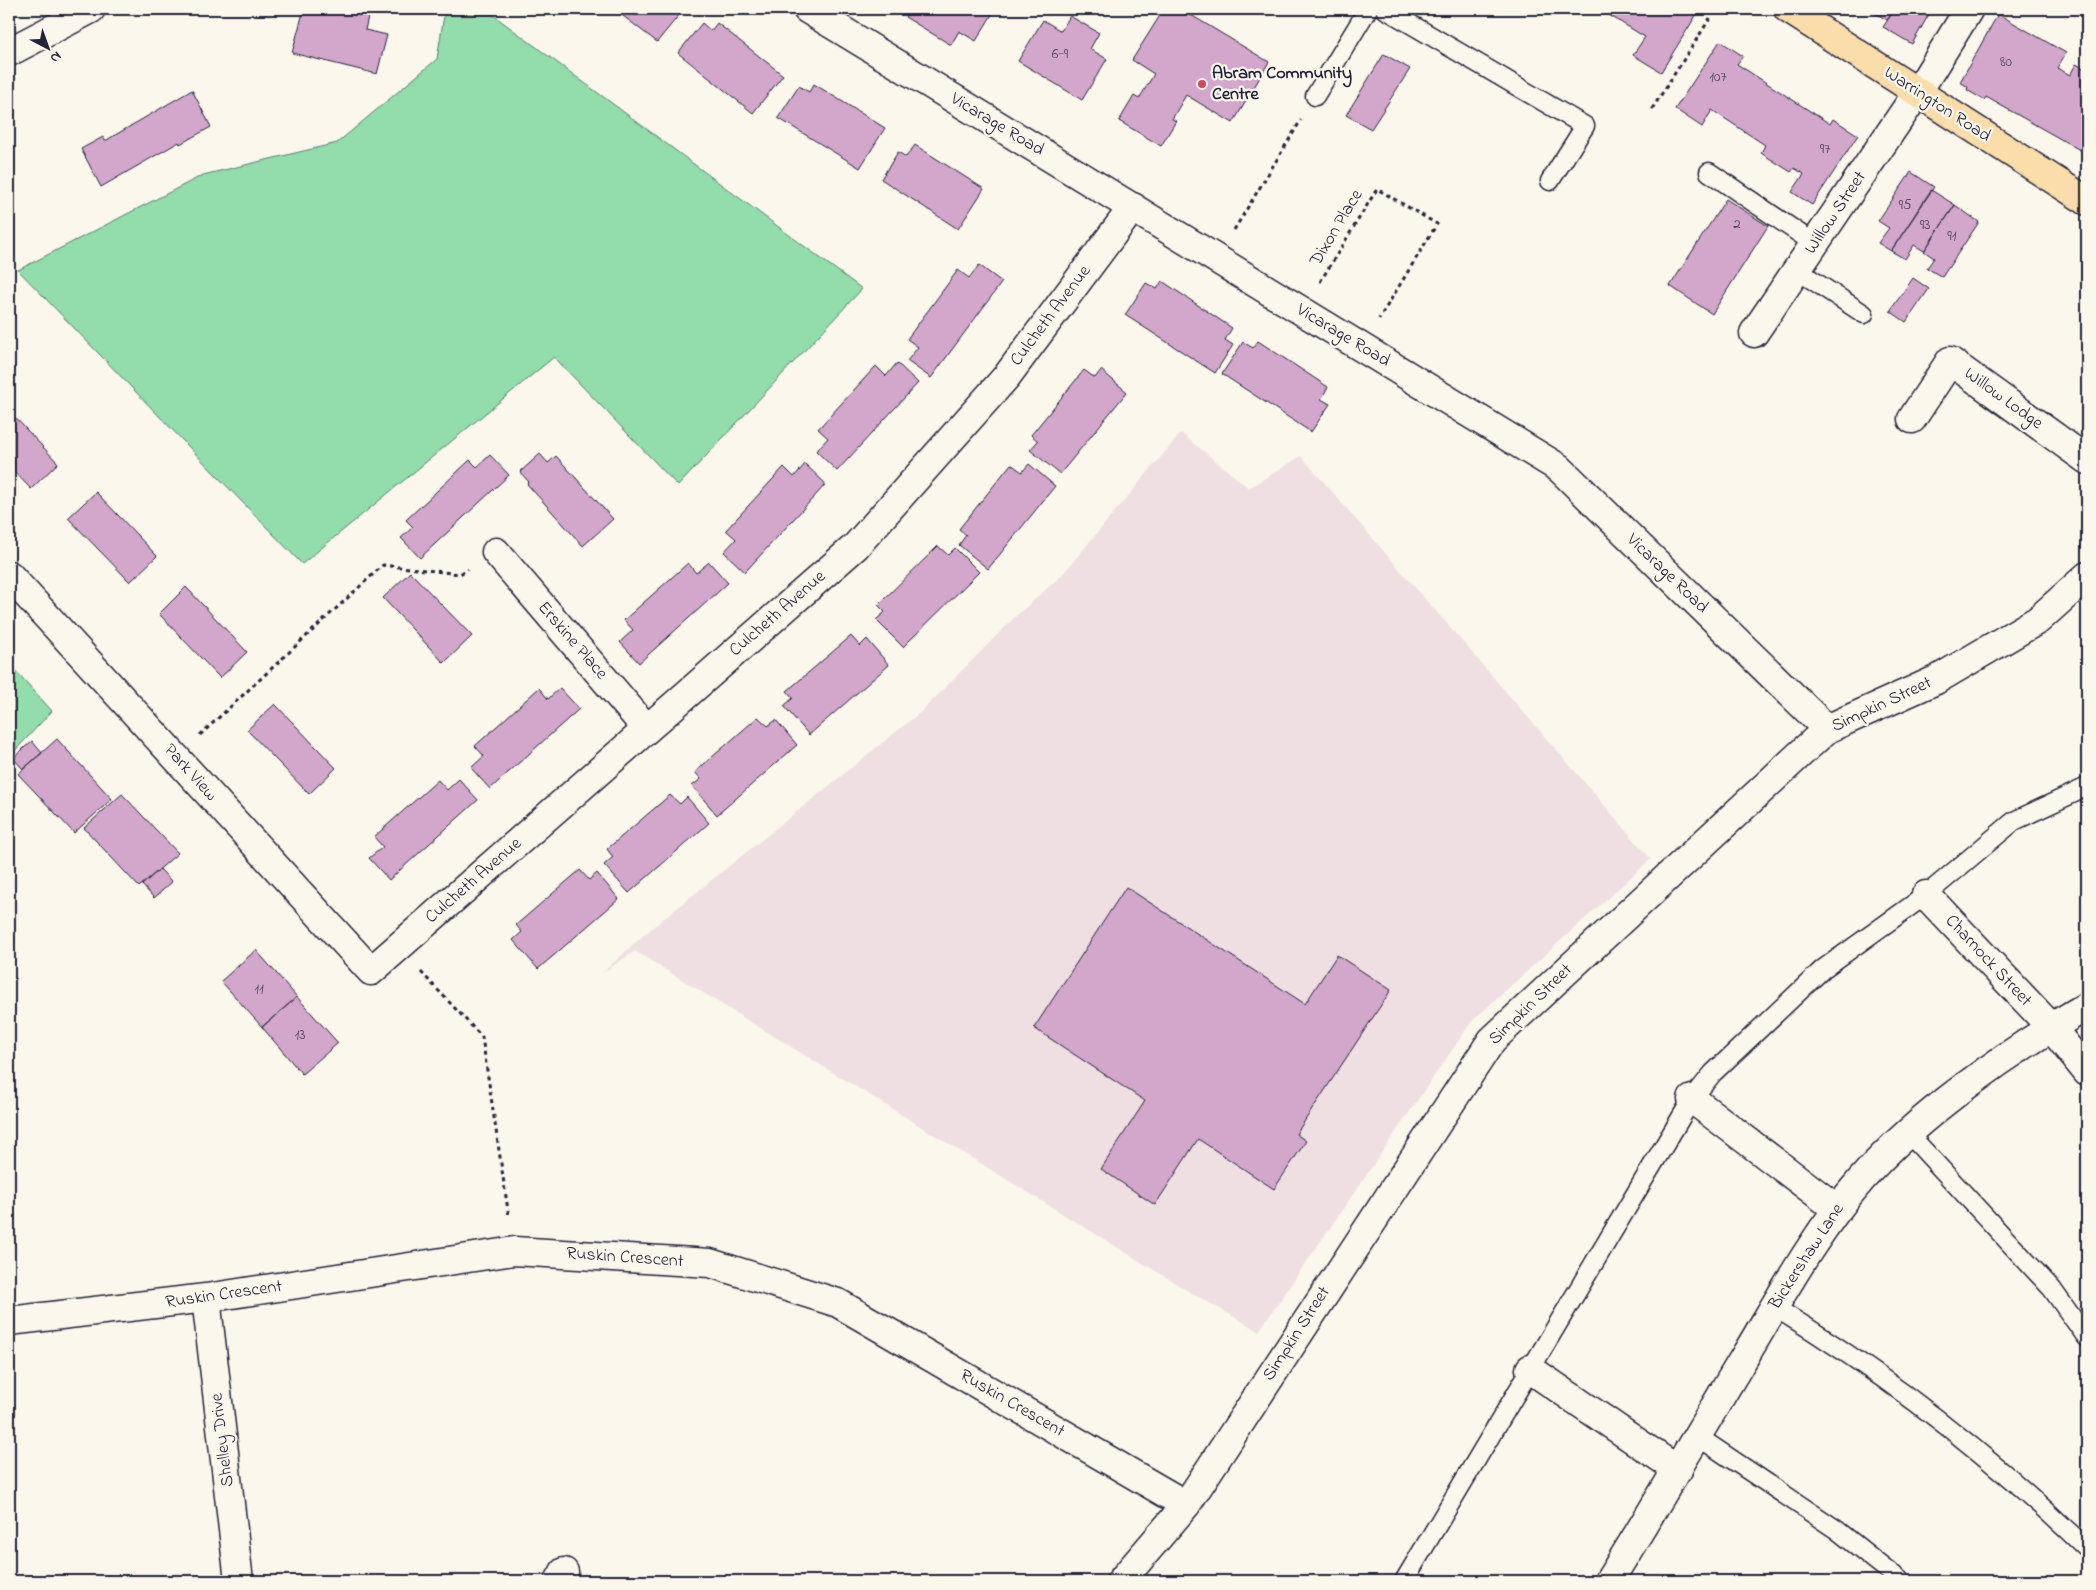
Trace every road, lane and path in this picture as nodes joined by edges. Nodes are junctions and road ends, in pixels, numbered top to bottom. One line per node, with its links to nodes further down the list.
1 (91, 9): 8 (street)
2 (807, 9): 15 (street, Vicarage Road)
3 (1368, 9): 10 (lane)
4 (1385, 9): 13 (lane)
5 (1716, 9): 11 (path)
6 (1788, 9): 9 (main road, Warrington Road)
7 (1969, 9): 9 (street, Willow Street)
8 (9, 52)
9 (1918, 93): 14 (main road, Warrington Road); 16 (street, Willow Street)
10 (1315, 96): 17 (path)
11 (1652, 109)
12 (1709, 172): 16 (lane)
13 (1550, 181)
14 (2087, 201)
15 (1133, 207): 17 (street, Vicarage Road); 28 (street, Culcheth Avenue)
16 (1815, 244): 18 (street, Willow Street)
17 (1217, 259): 19 (street, Vicarage Road)
18 (1797, 270): 20 (lane); 21 (street, Willow Street)
19 (1302, 311): 22 (street, Vicarage Road); 22 (path, Dixon Place)
20 (1864, 314)
21 (1754, 333)
22 (1361, 347): 29 (street, Vicarage Road)
23 (1912, 419): 24 (street, Willow Lodge)
24 (2087, 460)
25 (496, 552): 28 (street, Erskine Place); 30 (path)
26 (9, 575): 30 (street, Park View)
27 (2087, 576): 29 (street, Simpkin Street)
28 (647, 729): 33 (street, Culcheth Avenue)
29 (1827, 729): 49 (street, Simpkin Street)
30 (175, 757): 34 (street, Park View)
31 (2087, 787): 32 (lane)
32 (1926, 895): 36 (street, Charnock Street); 38 (lane)
33 (398, 947): 34 (street, Culcheth Avenue); 41 (path)
34 (371, 971)
35 (2087, 1006): 36 (street, Bickershaw Lane)
36 (2051, 1027): 37 (street, Charnock Street); 39 (street, Bickershaw Lane)
37 (2087, 1072)
38 (1692, 1099): 40 (street); 46 (lane)
39 (1908, 1133): 40 (street, Bickershaw Lane); 45 (lane)
40 (1838, 1209): 43 (street, Bickershaw Lane)
41 (514, 1251): 42 (street, Ruskin Crescent); 49 (street, Ruskin Crescent)
42 (206, 1298): 44 (street, Ruskin Crescent); 51 (street, Shelley Drive)
43 (1774, 1307): 47 (street, Bickershaw Lane); 50 (lane)
44 (9, 1321)
45 (2087, 1338)
46 (1530, 1369): 48 (street); 53 (lane)
47 (1697, 1436): 48 (street, Bickershaw Lane); 55 (lane)
48 (1678, 1470): 54 (street, Bickershaw Lane)
49 (1186, 1505): 52 (street, Simpkin Street)
50 (2087, 1549)
51 (239, 1581)
52 (1121, 1581)
53 (1404, 1581)
54 (1609, 1581)
55 (1901, 1581)

